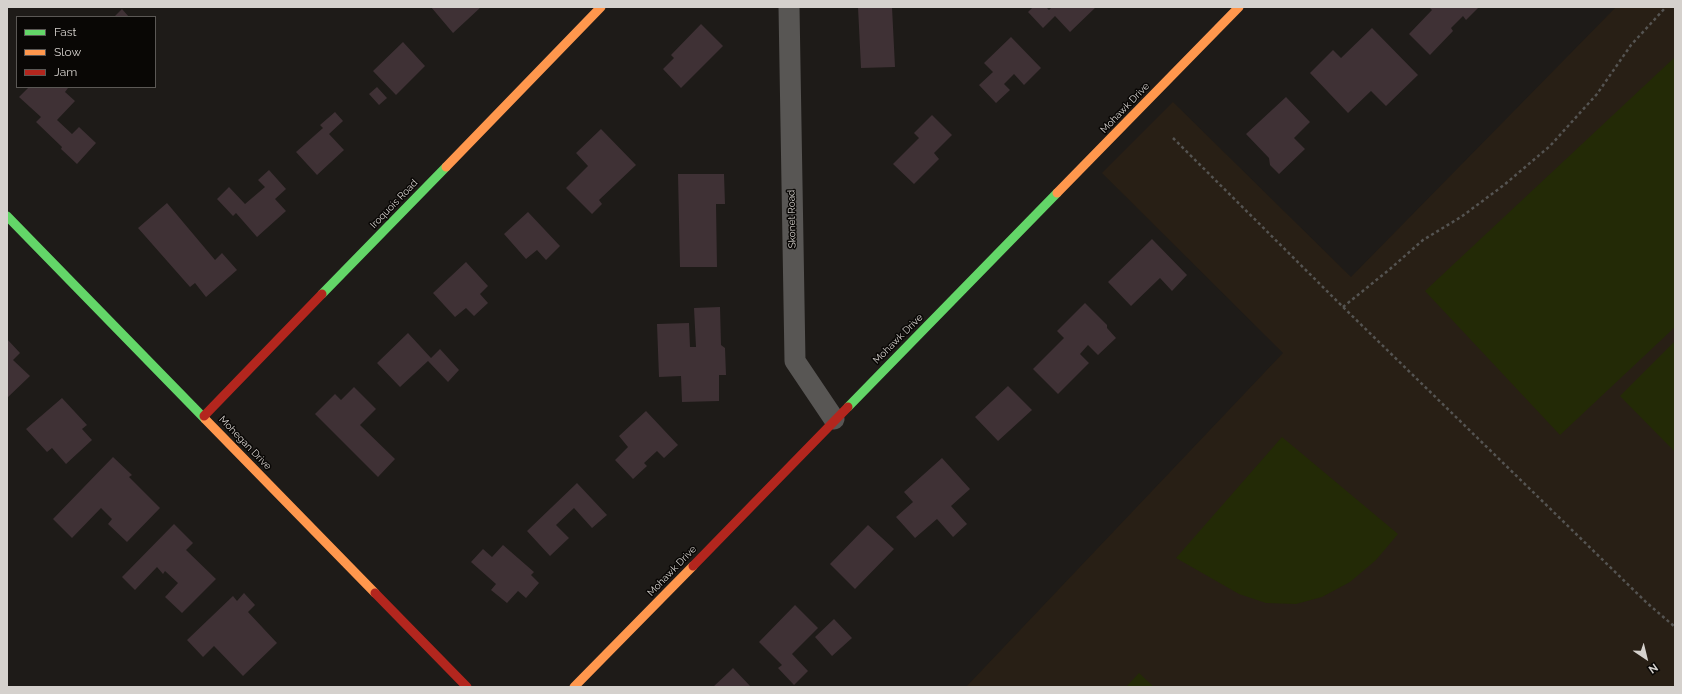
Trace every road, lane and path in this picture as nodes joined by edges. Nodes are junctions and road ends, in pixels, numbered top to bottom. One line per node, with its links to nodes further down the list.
1 (600, 7): 8 (street, Iroquois Road)
2 (789, 7): 9 (street, Skonet Road)
3 (1239, 7): 9 (street, Mohawk Drive)
4 (1666, 7): 7 (path)
5 (1173, 138): 7 (path)
6 (7, 216): 8 (street, Mohegan Drive)
7 (1343, 307): 10 (path)
8 (204, 416): 11 (street, Mohegan Drive)
9 (834, 420): 12 (street, Mohawk Drive)
10 (1675, 627)
11 (467, 687)
12 (574, 687)

